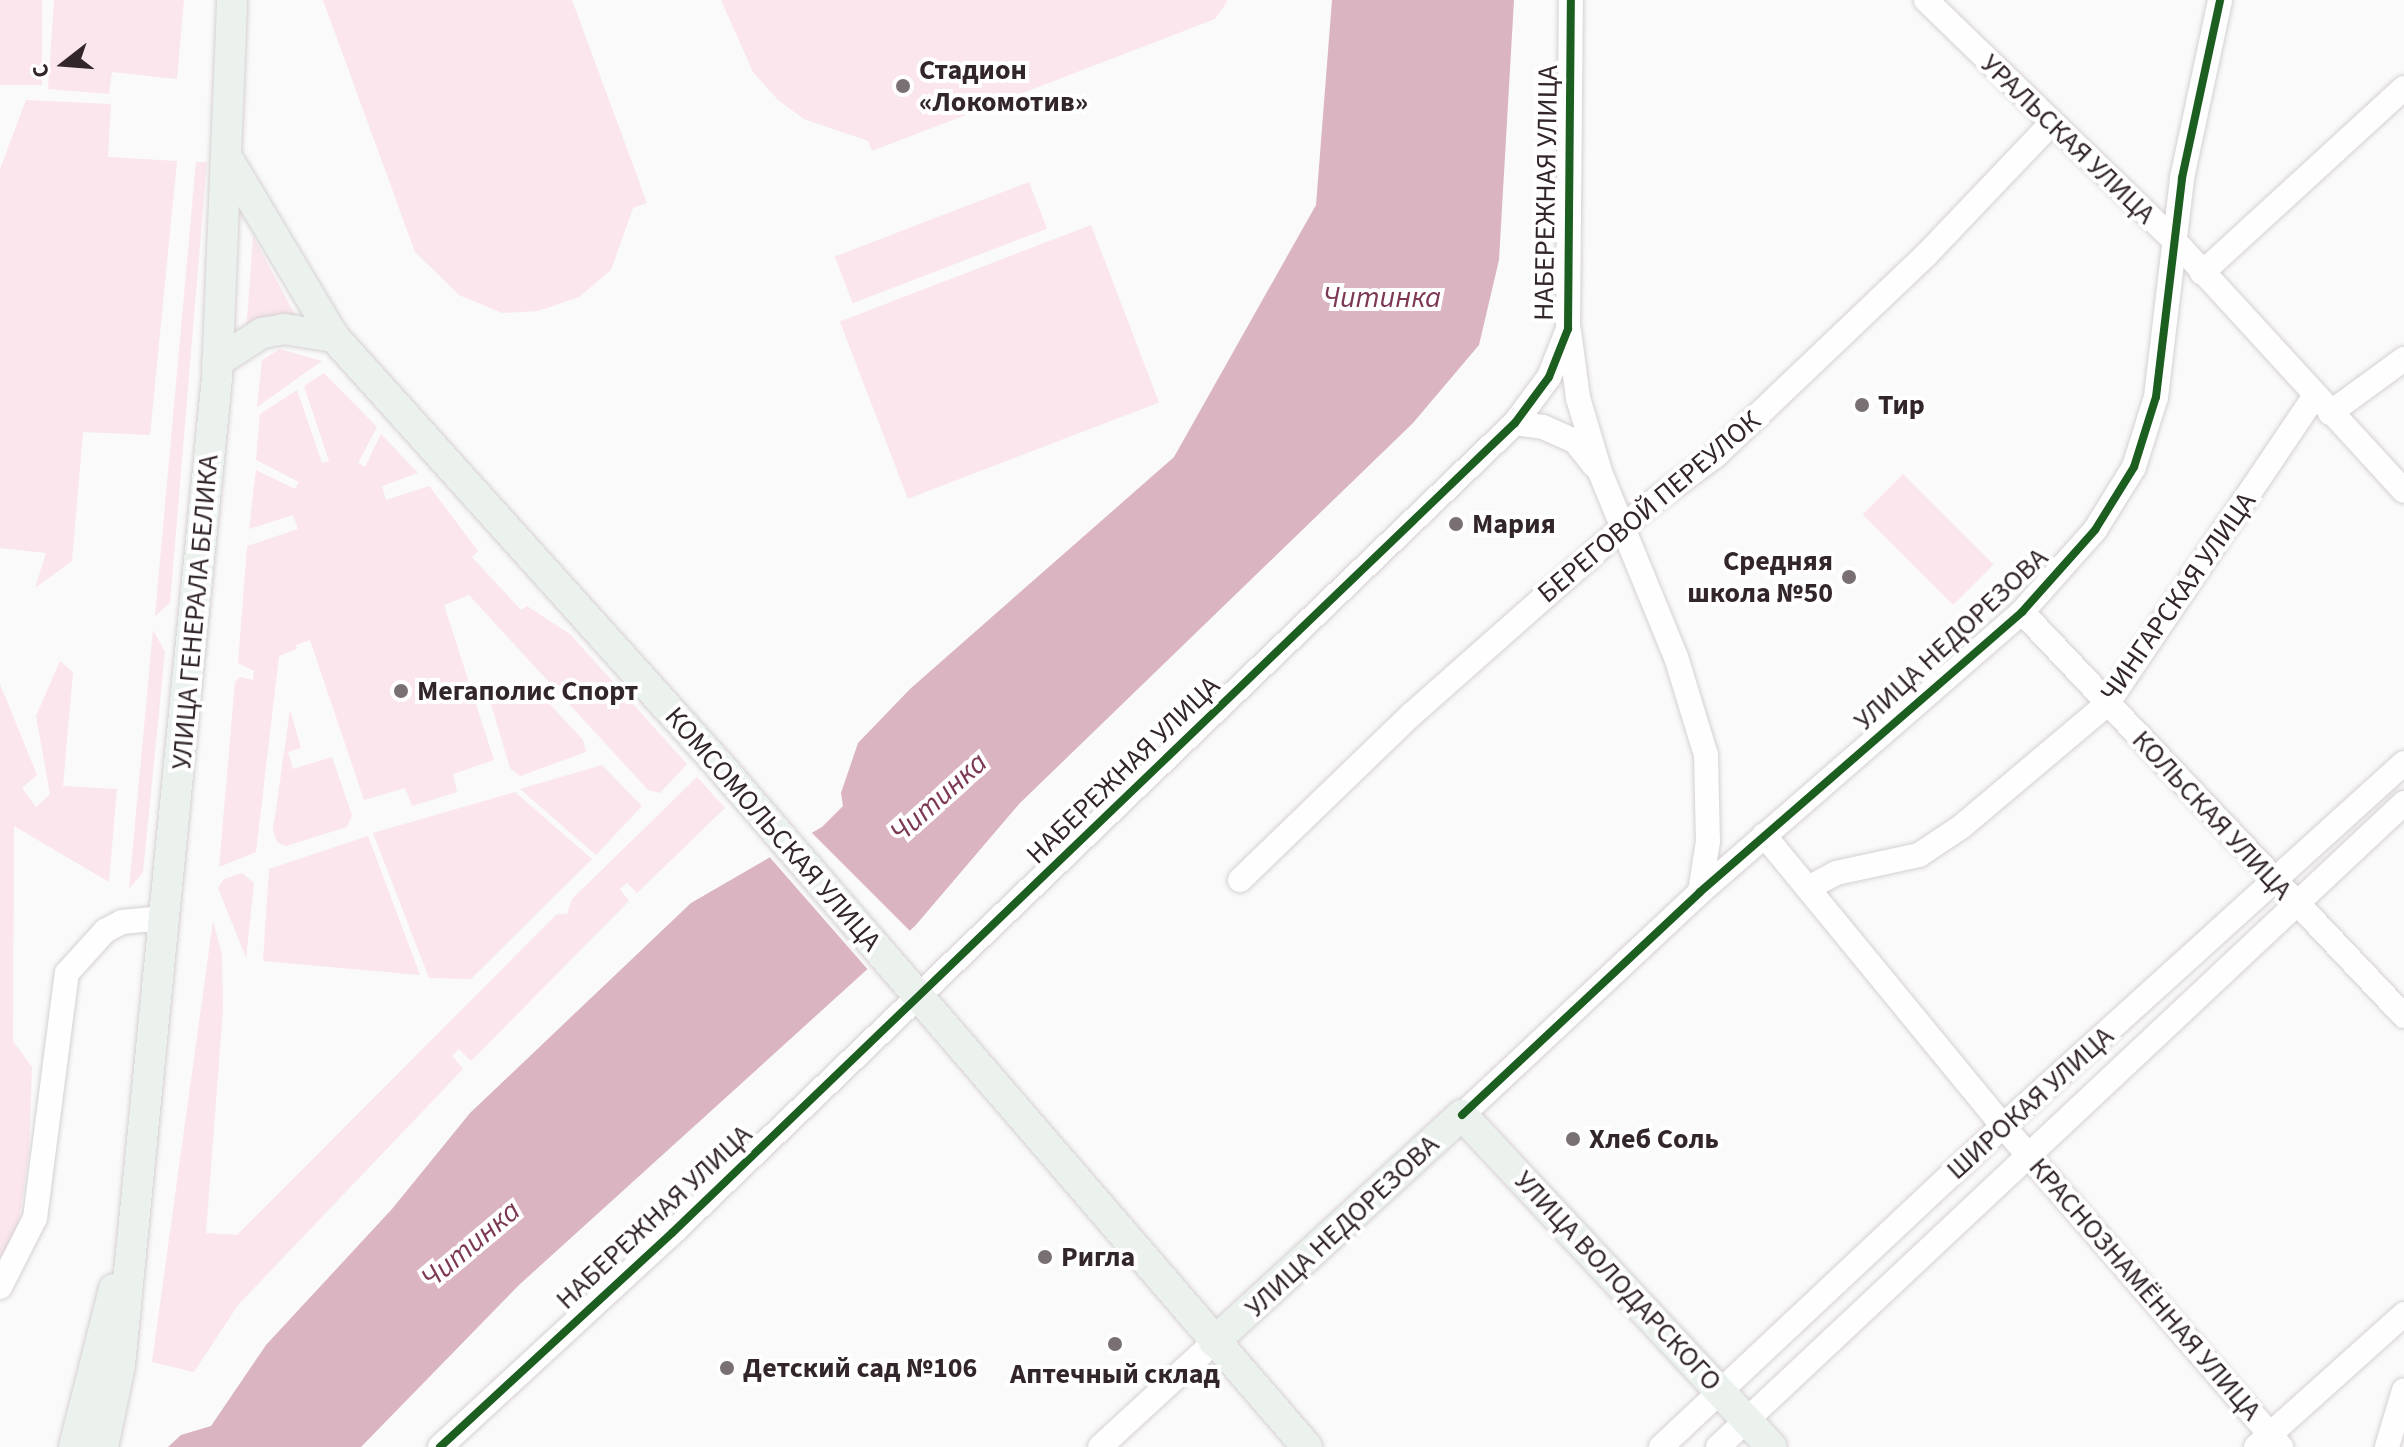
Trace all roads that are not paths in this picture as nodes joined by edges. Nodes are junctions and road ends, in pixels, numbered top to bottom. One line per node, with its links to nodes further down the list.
1 (232, 0): 7 (main road, УЛИЦА ГЕНЕРАЛА БЕЛИКА)
2 (1571, 0): 10 (street, НАБЕРЕЖНАЯ УЛИЦА)
3 (1926, 0): 6 (street, УРАЛЬСКАЯ УЛИЦА)
4 (2220, 0): 8 (street, УЛИЦА НЕДОРЕЗОВА)
5 (2404, 88): 9 (street)
6 (2050, 125): 8 (street, УРАЛЬСКАЯ УЛИЦА); 18 (street, БЕРЕГОВОЙ ПЕРЕУЛОК)
7 (229, 161): 11 (main road, КОМСОМОЛЬСКАЯ УЛИЦА); 13 (main road, УЛИЦА ГЕНЕРАЛА БЕЛИКА)
8 (2174, 240): 9 (street, УРАЛЬСКАЯ УЛИЦА); 19 (street, УЛИЦА НЕДОРЕЗОВА)
9 (2202, 273): 14 (street, УРАЛЬСКАЯ УЛИЦА)
10 (1568, 329): 15 (street, НАБЕРЕЖНАЯ УЛИЦА); 16 (street)
11 (334, 337): 13 (main road); 30 (main road, КОМСОМОЛЬСКАЯ УЛИЦА)
12 (2404, 359): 14 (street, ЧИНГАРСКАЯ УЛИЦА)
13 (217, 362): 29 (main road, УЛИЦА ГЕНЕРАЛА БЕЛИКА)
14 (2322, 404): 17 (street, УРАЛЬСКАЯ УЛИЦА); 20 (street, ЧИНГАРСКАЯ УЛИЦА)
15 (1515, 423): 16 (street); 30 (street, НАБЕРЕЖНАЯ УЛИЦА)
16 (1600, 472): 18 (street)
17 (2404, 491)
18 (1623, 529): 24 (street, БЕРЕГОВОЙ ПЕРЕУЛОК); 27 (street)
19 (2022, 612): 20 (street, КОЛЬСКАЯ УЛИЦА); 23 (street, УЛИЦА НЕДОРЕЗОВА)
20 (2107, 704): 25 (street, КОЛЬСКАЯ УЛИЦА); 26 (street, ЧИНГАРСКАЯ УЛИЦА)
21 (2404, 763): 25 (street, ШИРОКАЯ УЛИЦА)
22 (2404, 803): 28 (street, ШИРОКАЯ УЛИЦА)
23 (1764, 835): 26 (street, КРАСНОЗНАМЁННАЯ УЛИЦА); 27 (street, УЛИЦА НЕДОРЕЗОВА)
24 (1240, 880)
25 (2275, 881): 28 (street, КОЛЬСКАЯ УЛИЦА); 33 (street, ШИРОКАЯ УЛИЦА)
26 (1810, 887): 33 (street, КРАСНОЗНАМЁННАЯ УЛИЦА)
27 (1700, 892): 32 (street, УЛИЦА НЕДОРЕЗОВА)
28 (2296, 903): 31 (street, КОЛЬСКАЯ УЛИЦА); 34 (street, ШИРОКАЯ УЛИЦА)
29 (164, 918): 35 (street); 38 (main road, УЛИЦА ГЕНЕРАЛА БЕЛИКА)
30 (911, 988): 37 (main road, КОМСОМОЛЬСКАЯ УЛИЦА); 45 (street, НАБЕРЕЖНАЯ УЛИЦА)
31 (2404, 1016)
32 (1462, 1115): 37 (main road, УЛИЦА НЕДОРЕЗОВА); 40 (main road, УЛИЦА ВОЛОДАРСКОГО)
33 (2003, 1126): 34 (street, КРАСНОЗНАМЁННАЯ УЛИЦА); 40 (street, ШИРОКАЯ УЛИЦА)
34 (2029, 1155): 41 (street, ШИРОКАЯ УЛИЦА); 42 (street, КРАСНОЗНАМЁННАЯ УЛИЦА)
35 (0, 1287)
36 (2404, 1314): 42 (street)
37 (1214, 1342): 46 (street, УЛИЦА НЕДОРЕЗОВА); 47 (main road, КОМСОМОЛЬСКАЯ УЛИЦА)
38 (107, 1363): 43 (main road, УЛИЦА ГЕНЕРАЛА БЕЛИКА); 44 (main road, УЛИЦА ГЕНЕРАЛА БЕЛИКА)
39 (2404, 1390): 51 (street)
40 (1721, 1391): 41 (main road, УЛИЦА ВОЛОДАРСКОГО); 48 (street, ШИРОКАЯ УЛИЦА)
41 (1748, 1419): 49 (street, ШИРОКАЯ УЛИЦА); 50 (main road, УЛИЦА ВОЛОДАРСКОГО)
42 (2269, 1443)
43 (74, 1447)
44 (103, 1447)
45 (440, 1447)
46 (1100, 1447)
47 (1307, 1447)
48 (1661, 1447)
49 (1718, 1447)
50 (1772, 1447)
51 (2387, 1447)

